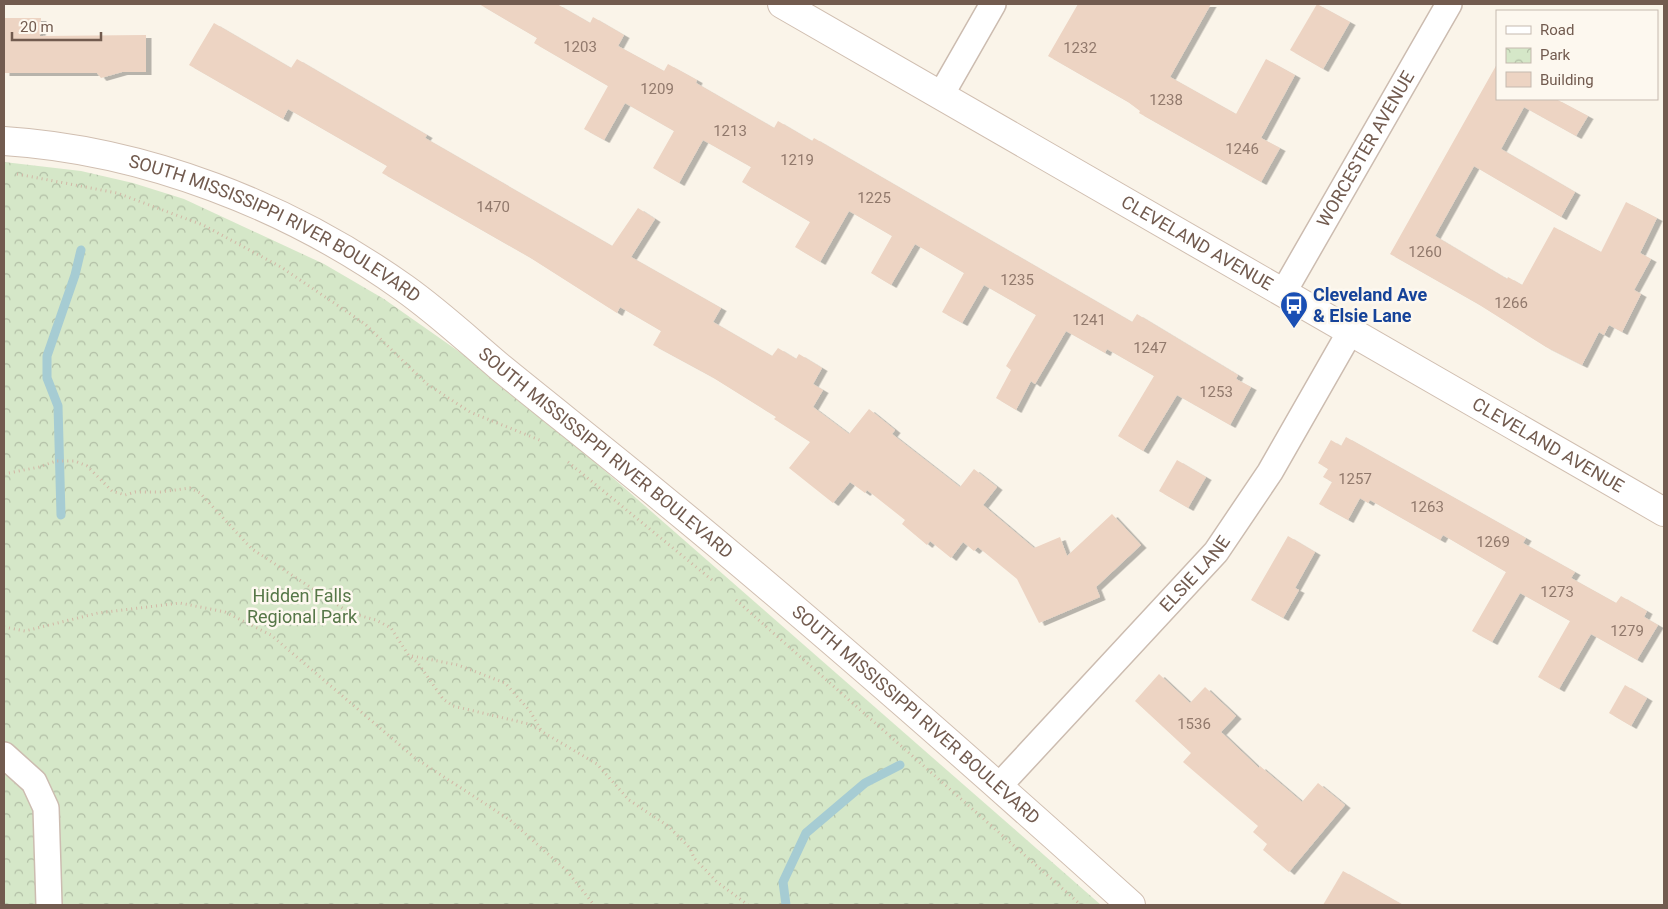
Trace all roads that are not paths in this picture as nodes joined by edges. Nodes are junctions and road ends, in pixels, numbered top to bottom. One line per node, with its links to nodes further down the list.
1 (782, 4): 4 (street, CLEVELAND AVENUE)
2 (993, 4): 4 (street)
3 (1448, 4): 6 (street, WORCESTER AVENUE)
4 (941, 95): 6 (street, CLEVELAND AVENUE)
5 (4, 141): 10 (street, SOUTH MISSISSIPPI RIVER BOULEVARD)
6 (1283, 293): 7 (street, CLEVELAND AVENUE)
7 (1350, 332): 8 (street, CLEVELAND AVENUE); 10 (street, ELSIE LANE)
8 (1664, 512)
9 (4, 755): 11 (street)
10 (999, 786): 12 (street, SOUTH MISSISSIPPI RIVER BOULEVARD)
11 (49, 905)
12 (1131, 905)

